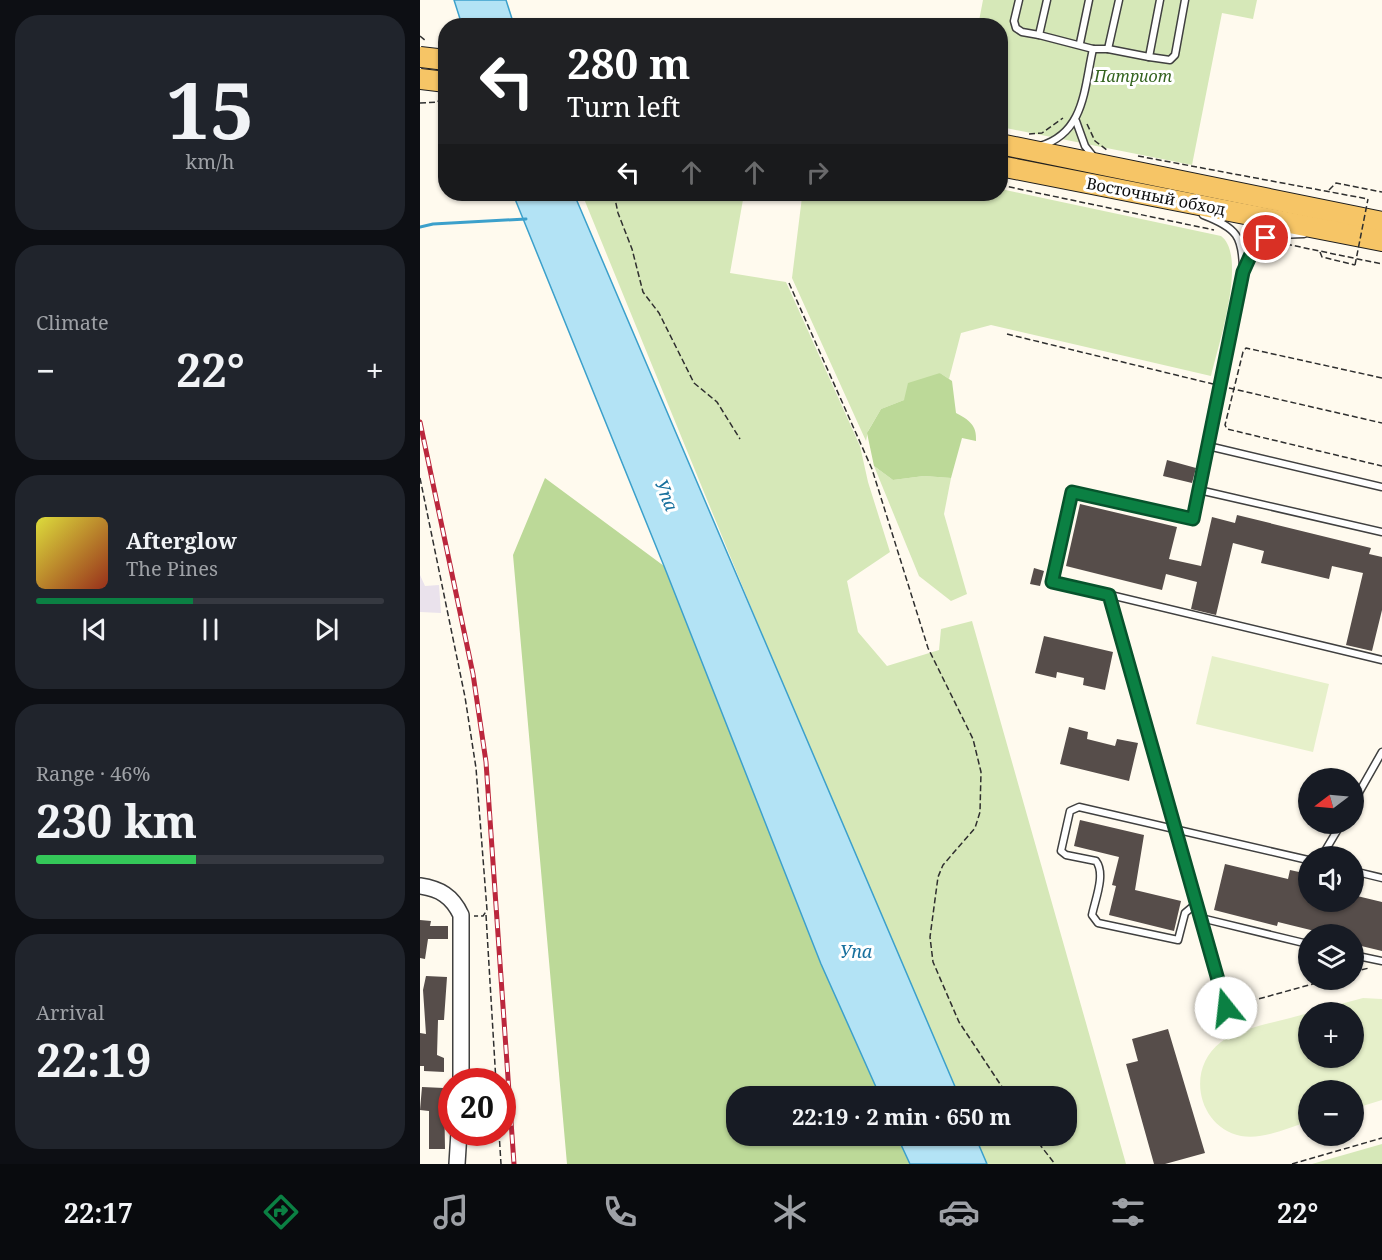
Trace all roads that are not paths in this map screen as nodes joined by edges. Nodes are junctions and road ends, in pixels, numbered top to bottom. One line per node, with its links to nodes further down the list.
1 (1018, 0): 7 (lane)
2 (1047, 0): 7 (lane)
3 (1089, 0): 8 (lane)
4 (1119, 0): 10 (lane)
5 (1160, 0): 12 (lane)
6 (1185, 0): 12 (lane)
7 (1040, 35): 8 (lane)
8 (1080, 44): 9 (lane)
9 (1093, 49): 10 (lane); 16 (lane)
10 (1108, 49): 12 (lane)
11 (420, 57): 13 (main road, bridge)
12 (1149, 57)
13 (438, 59)
14 (420, 79): 15 (main road, bridge)
15 (438, 81)
16 (1076, 121): 17 (lane); 18 (lane, Восточный обход)
17 (1013, 142): 18 (main road, Восточный обход)
18 (1105, 157): 21 (main road, Восточный обход)
19 (1008, 168): 20 (main road, Восточный обход)
20 (1155, 196): 22 (main road, Восточный обход); 24 (lane)
21 (1382, 222)
22 (1342, 233): 23 (main road, Восточный обход); 24 (lane)
23 (1382, 241)
24 (1243, 272): 25 (lane)
25 (1208, 446): 26 (lane); 27 (lane)
26 (1382, 487)
27 (1199, 490): 28 (lane); 29 (lane)
28 (1382, 532)
29 (1109, 595): 30 (lane); 33 (lane)
30 (1382, 660)
31 (1382, 752): 32 (lane)
32 (1364, 784)
33 (1175, 828): 34 (lane); 38 (lane); 38 (lane)
34 (1298, 858)
35 (1364, 874): 36 (lane)
36 (1382, 878)
37 (420, 886): 44 (street)
38 (1197, 903): 39 (lane)
39 (1201, 918): 40 (lane); 43 (lane)
40 (1298, 942)
41 (1364, 958): 42 (lane)
42 (1381, 962)
43 (1231, 1027)
44 (461, 1068)
45 (459, 1146): 46 (street)
46 (458, 1164)

